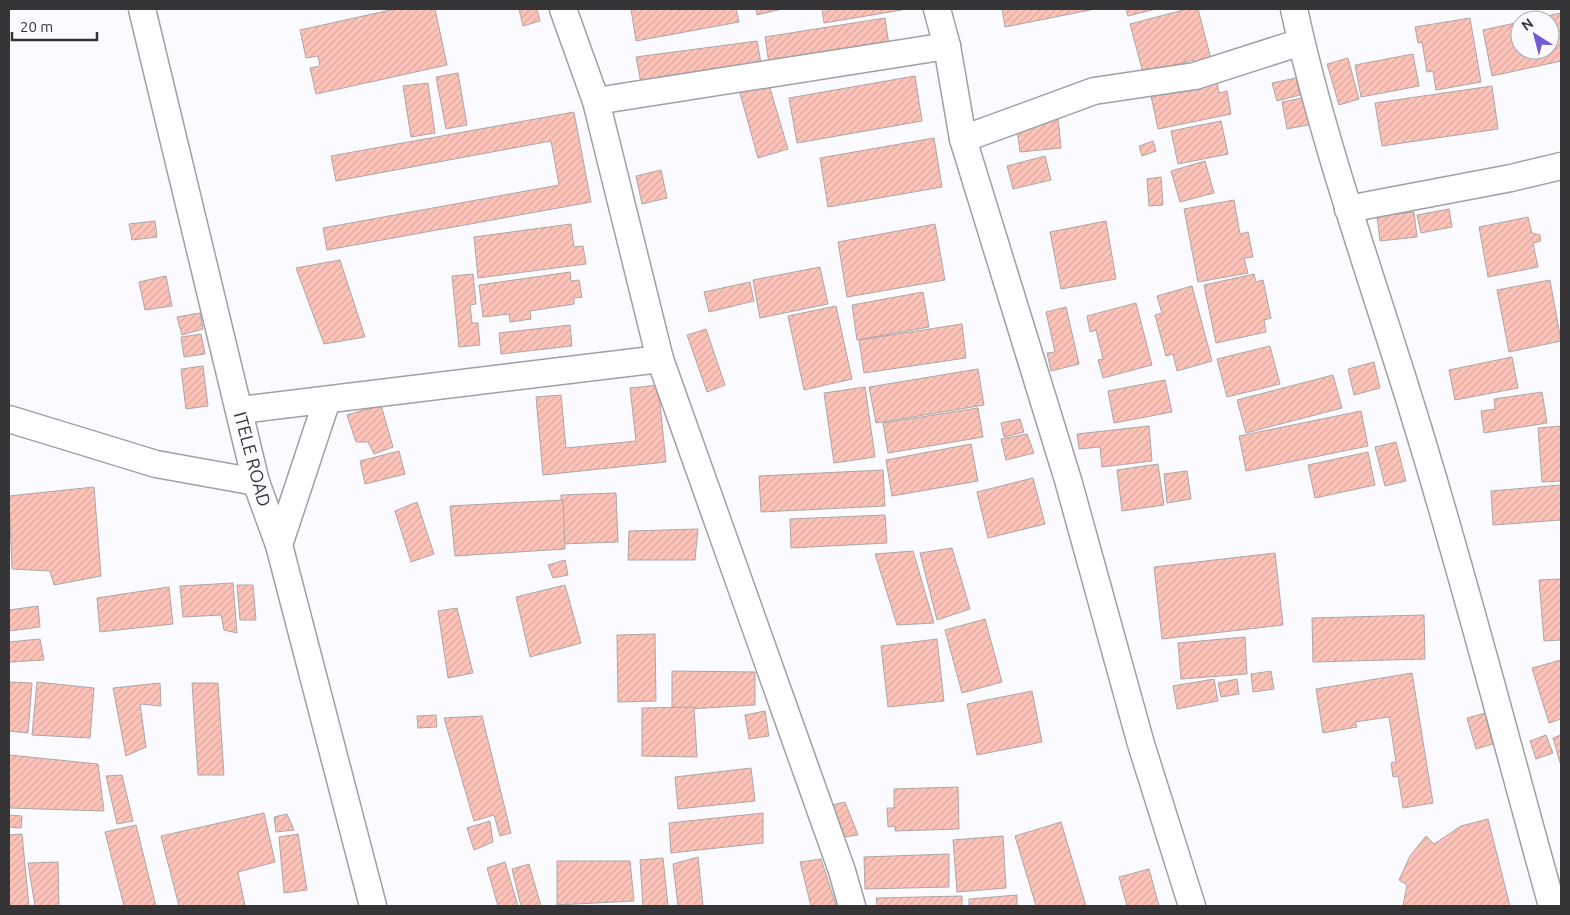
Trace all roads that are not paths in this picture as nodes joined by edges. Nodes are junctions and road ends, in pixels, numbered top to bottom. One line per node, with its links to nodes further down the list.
1 (142, 9): 13 (street, ITELE ROAD)
2 (563, 9): 7 (street)
3 (937, 9): 6 (street)
4 (1294, 9): 5 (street)
5 (1301, 42): 8 (street); 10 (street)
6 (947, 46): 7 (street); 8 (street)
7 (596, 101): 11 (street)
8 (963, 139): 19 (street)
9 (1561, 166): 10 (street)
10 (1348, 209): 20 (street)
11 (660, 359): 12 (street); 18 (street)
12 (327, 400): 13 (street); 16 (street)
13 (240, 410): 15 (street, ITELE ROAD)
14 (9, 418): 15 (street)
15 (256, 482): 16 (street, ITELE ROAD)
16 (280, 545): 17 (street, ITELE ROAD)
17 (373, 906)
18 (852, 906)
19 (1192, 906)
20 (1552, 906)

